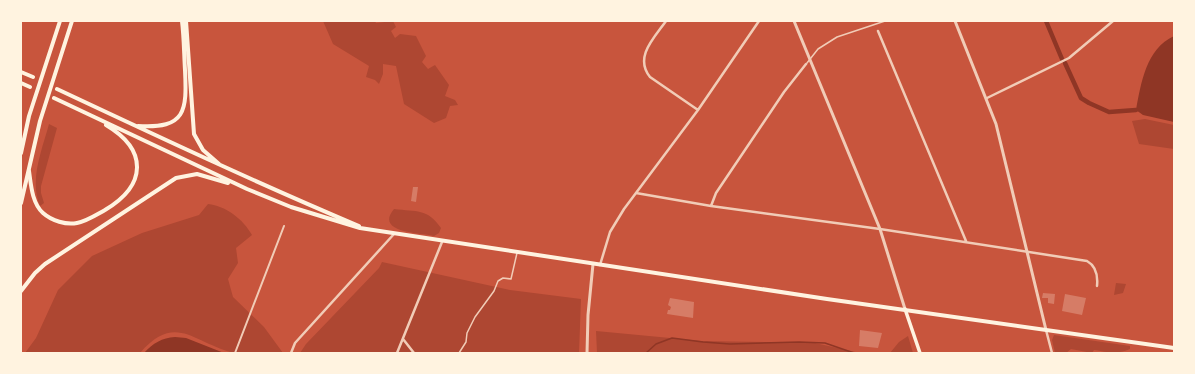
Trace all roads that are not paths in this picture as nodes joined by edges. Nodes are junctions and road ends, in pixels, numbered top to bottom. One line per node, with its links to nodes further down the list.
1 (60, 21): 24 (main road)
2 (72, 21): 27 (main road)
3 (182, 21): 23 (main road)
4 (186, 21): 28 (main road)
5 (666, 21): 21 (street)
6 (759, 21): 21 (street)
7 (794, 21): 12 (street)
8 (885, 21): 12 (lane)
9 (955, 21): 20 (street)
10 (1113, 21): 20 (street)
11 (878, 31): 38 (street)
12 (810, 60): 13 (lane); 34 (street)
13 (806, 64): 32 (street)
14 (21, 72): 15 (main road)
15 (33, 77)
16 (21, 83): 17 (main road)
17 (30, 87)
18 (56, 89): 23 (main road)
19 (54, 98): 22 (main road)
20 (987, 98): 40 (street)
21 (698, 110): 30 (street)
22 (84, 113): 27 (main road); 29 (main road)
23 (136, 126): 28 (main road)
24 (27, 129): 25 (main road); 26 (main road)
25 (21, 141)
26 (21, 153)
27 (29, 167): 31 (main road)
28 (227, 170): 35 (main road)
29 (248, 189): 35 (main road); 44 (main road)
30 (636, 193): 32 (street); 42 (street)
31 (21, 203)
32 (710, 206): 34 (street)
33 (284, 226): 49 (street)
34 (880, 229): 38 (street); 45 (street)
35 (376, 231): 36 (main road)
36 (394, 234): 37 (main road); 50 (street)
37 (442, 242): 39 (main road); 47 (street)
38 (966, 242): 40 (street)
39 (517, 251): 41 (main road); 53 (lane)
40 (1026, 252): 43 (street); 46 (street)
41 (593, 264): 42 (main road); 54 (street)
42 (600, 265): 45 (main road)
43 (1097, 286)
44 (21, 291)
45 (905, 309): 46 (main road); 55 (main road)
46 (1046, 330): 48 (main road); 56 (street)
47 (403, 339): 51 (street); 52 (street)
48 (1174, 348)
49 (235, 353)
50 (291, 353)
51 (397, 353)
52 (414, 353)
53 (459, 353)
54 (587, 353)
55 (920, 353)
56 (1052, 353)

